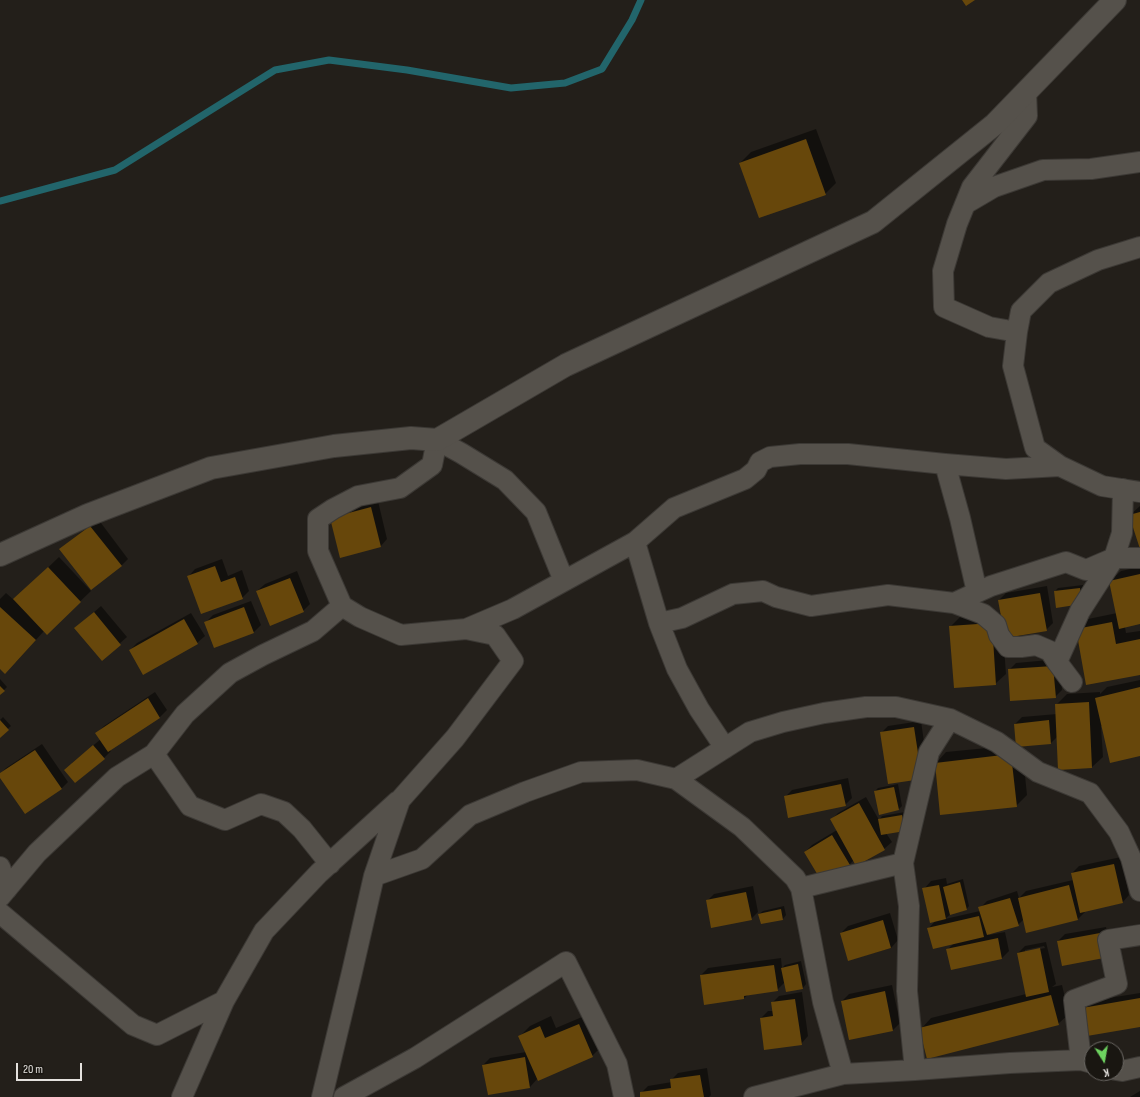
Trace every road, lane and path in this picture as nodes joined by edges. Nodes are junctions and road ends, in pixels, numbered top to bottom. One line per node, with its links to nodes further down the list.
1 (1115, 0): 2 (street)
2 (1026, 92): 4 (street); 7 (street)
3 (1140, 162): 4 (street)
4 (965, 204): 6 (street)
5 (1140, 247): 6 (street)
6 (1017, 332): 9 (street)
7 (437, 440): 12 (street); 15 (street); 18 (street)
8 (945, 464): 9 (street); 11 (street); 16 (street)
9 (1060, 466): 10 (street)
10 (1132, 491): 13 (street)
11 (635, 542): 15 (street); 19 (street)
12 (0, 555)
13 (1114, 558): 14 (street); 16 (street); 21 (street)
14 (1140, 558)
15 (564, 581): 20 (street)
16 (978, 592): 17 (street)
17 (954, 604): 19 (street); 21 (street)
18 (342, 606): 20 (street); 25 (street)
19 (660, 623): 24 (street)
20 (466, 629): 27 (street)
21 (1057, 662): 22 (street)
22 (1072, 682)
23 (950, 719): 24 (street); 28 (street); 29 (street)
24 (725, 748): 26 (street)
25 (154, 754): 30 (street); 35 (street)
26 (676, 779): 32 (street); 33 (street)
27 (400, 800): 30 (street); 32 (street)
28 (1136, 861): 34 (street)
29 (903, 863): 33 (street); 42 (street)
30 (330, 864): 38 (street)
31 (0, 867): 35 (street)
32 (374, 876): 46 (street)
33 (801, 888): 44 (street)
34 (1140, 891)
35 (4, 893)
36 (0, 913): 38 (street)
37 (1140, 935): 39 (street)
38 (224, 1001): 45 (street)
39 (1084, 1048)
40 (1084, 1062): 42 (street)
41 (1140, 1067): 43 (street)
42 (915, 1070): 44 (street)
43 (1124, 1071)
44 (843, 1074): 49 (street)
45 (182, 1097)
46 (322, 1097)
47 (344, 1097): 48 (street)
48 (624, 1097)
49 (754, 1097)

